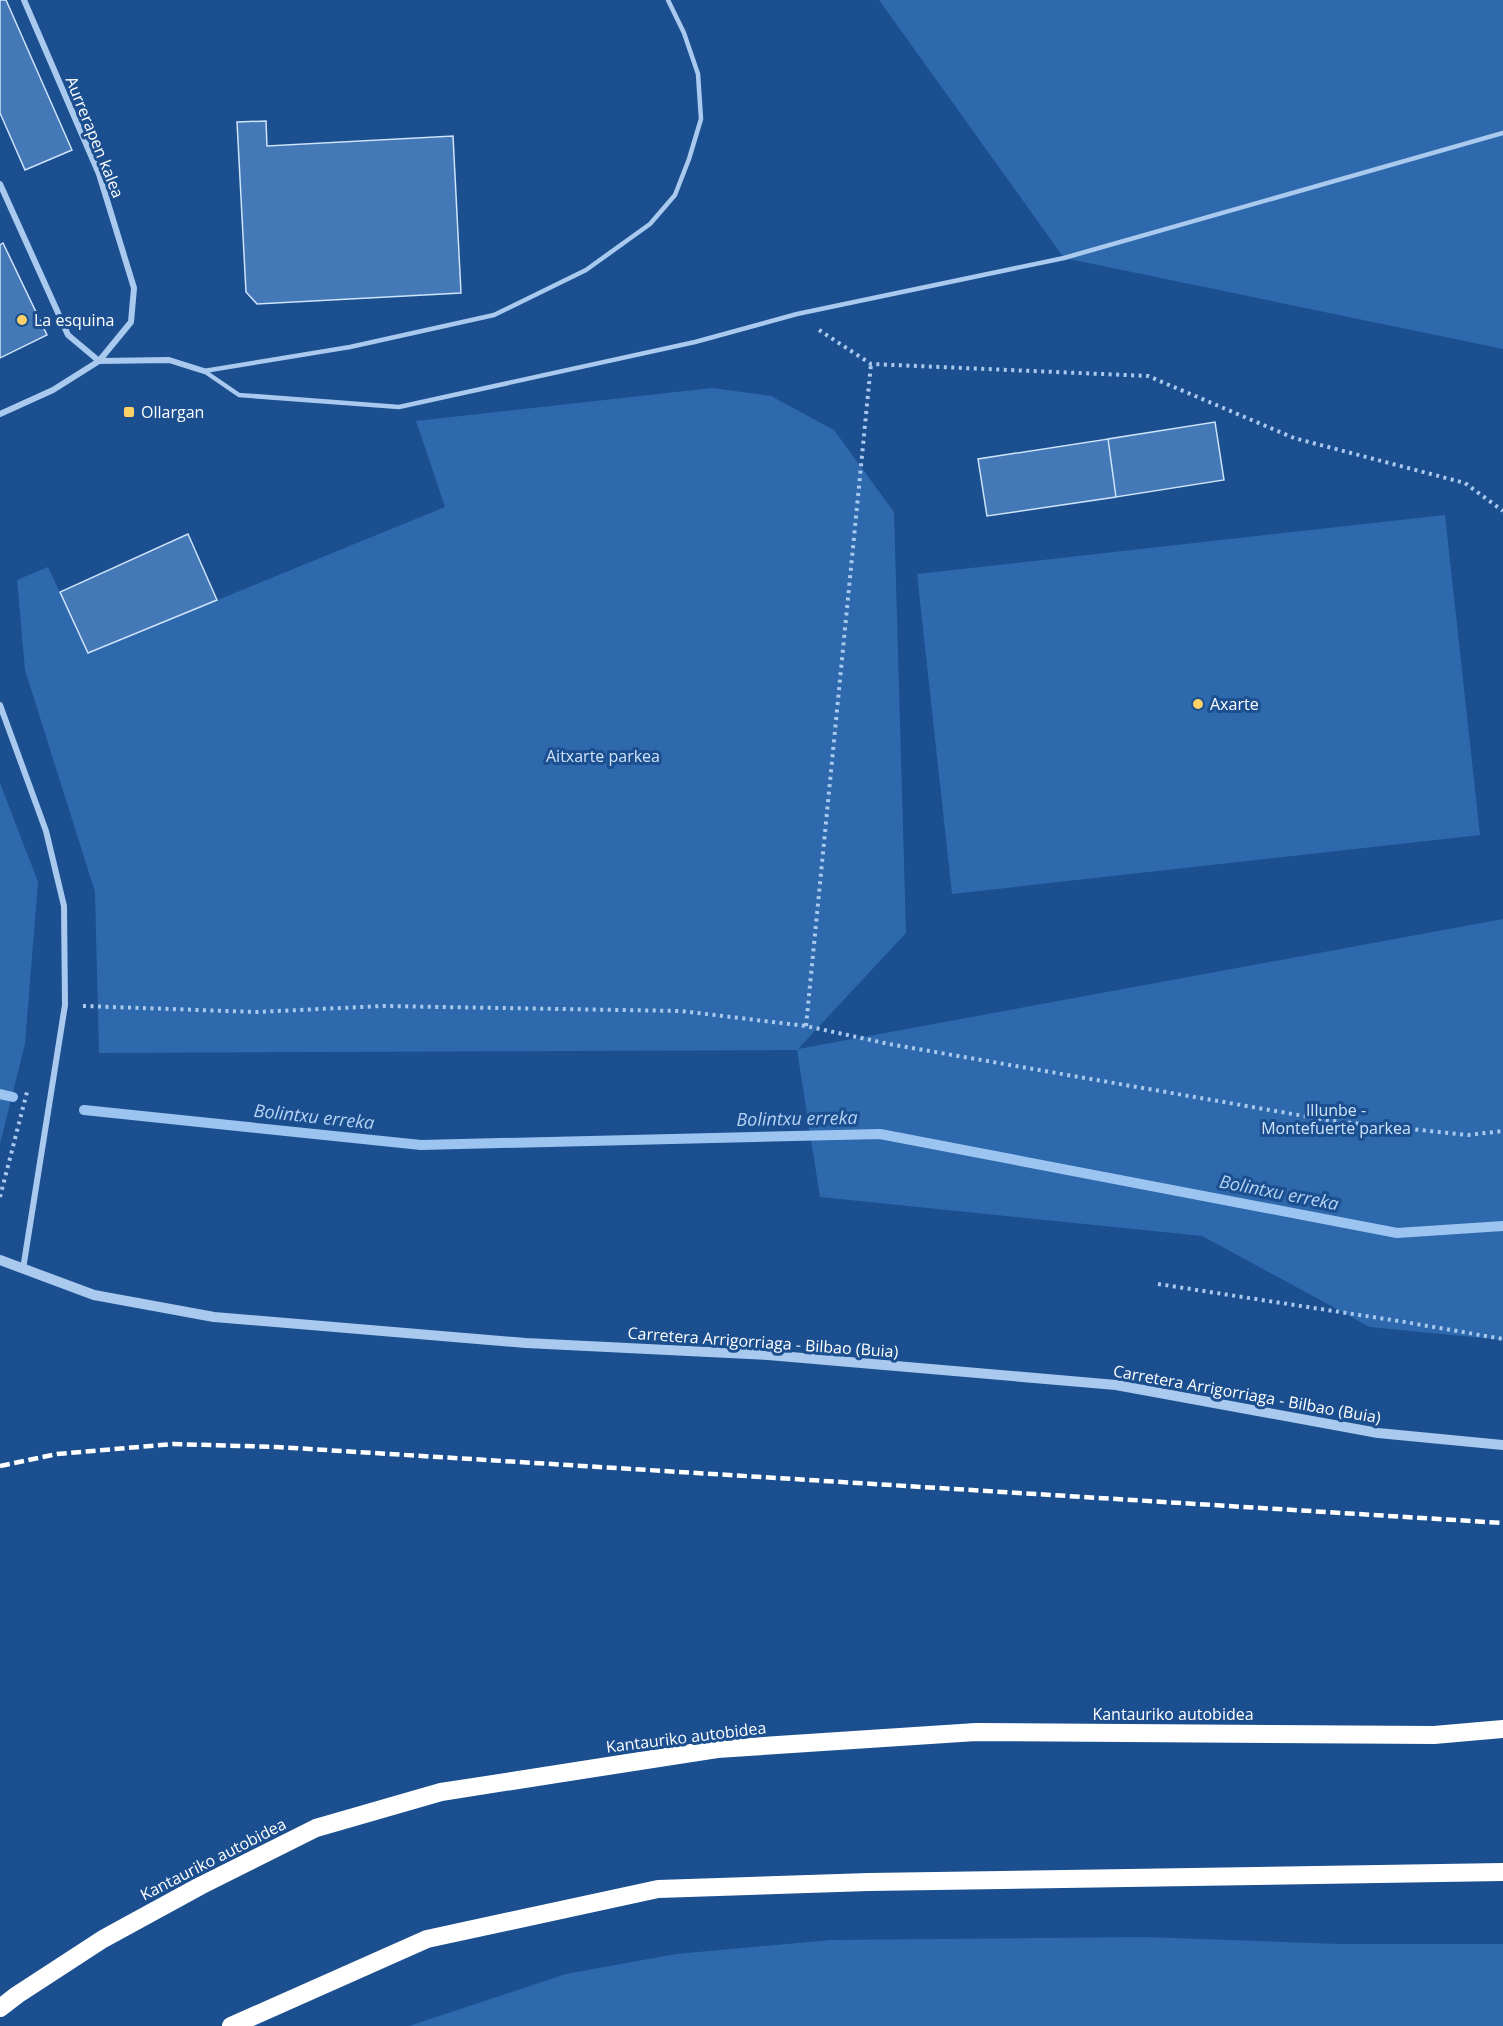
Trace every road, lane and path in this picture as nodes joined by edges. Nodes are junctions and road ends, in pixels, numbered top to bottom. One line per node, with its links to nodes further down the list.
1 (24, 0): 6 (street, Aurrerapen kalea)
2 (668, 0): 8 (lane)
3 (1503, 133): 5 (lane)
4 (0, 184): 6 (street)
5 (797, 314): 7 (path); 8 (lane)
6 (99, 361): 8 (street); 9 (street)
7 (871, 364): 10 (path); 13 (path)
8 (204, 371)
9 (0, 414)
10 (1503, 511)
11 (0, 705): 12 (street)
12 (65, 1005): 13 (path); 18 (street)
13 (806, 1026): 15 (path)
14 (29, 1084): 16 (path)
15 (1503, 1131)
16 (0, 1197)
17 (0, 1260): 18 (street, Carretera Arrigorriaga - Bilbao (Buia))
18 (23, 1269): 21 (street, Carretera Arrigorriaga - Bilbao (Buia))
19 (1158, 1284): 20 (path)
20 (1503, 1339)
21 (1503, 1445)
22 (1503, 1729): 24 (highway, Kantauriko autobidea)
23 (1503, 1872): 25 (highway)
24 (0, 2008)
25 (231, 2026)

